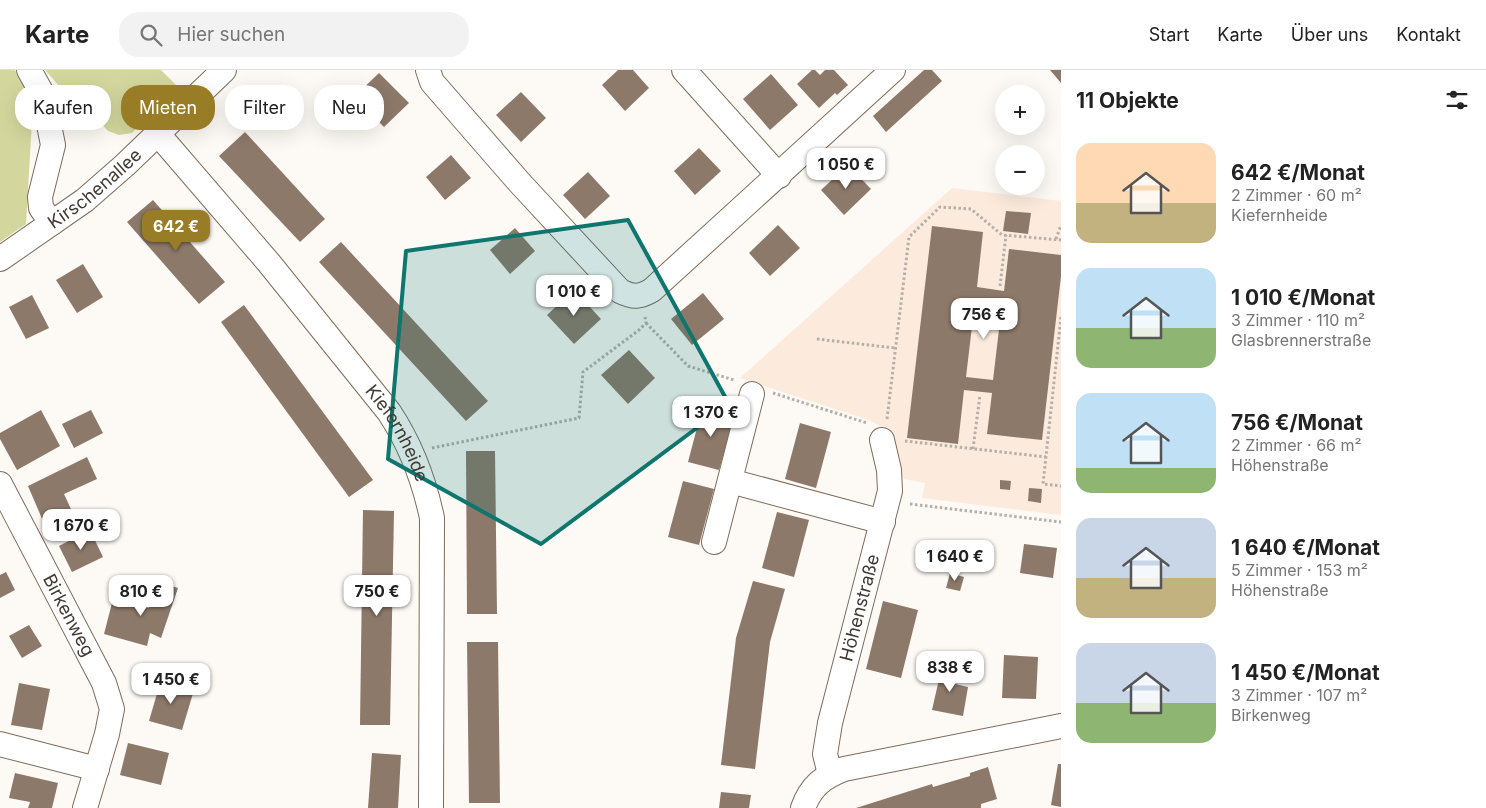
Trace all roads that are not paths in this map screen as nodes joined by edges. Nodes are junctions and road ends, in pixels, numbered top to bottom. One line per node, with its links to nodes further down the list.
1 (30, 70): 8 (street)
2 (224, 70): 6 (street, Kirschenallee)
3 (428, 70): 7 (street)
4 (684, 70): 7 (street)
5 (893, 70): 7 (street)
6 (158, 134): 8 (street, Kirschenallee); 21 (street, Kiefernheide)
7 (779, 176)
8 (52, 223): 9 (street, Kirschenallee)
9 (0, 259)
10 (752, 394): 12 (street)
11 (889, 435): 14 (street, Höhenstraße)
12 (730, 481): 14 (street); 15 (street)
13 (0, 484): 18 (street, Birkenweg)
14 (883, 522): 19 (street, Höhenstraße)
15 (714, 542)
16 (1061, 726): 19 (street)
17 (0, 744): 18 (street)
18 (97, 769): 20 (street, Birkenweg)
19 (830, 774): 22 (street)
20 (85, 808)
21 (431, 808)
22 (803, 808)

